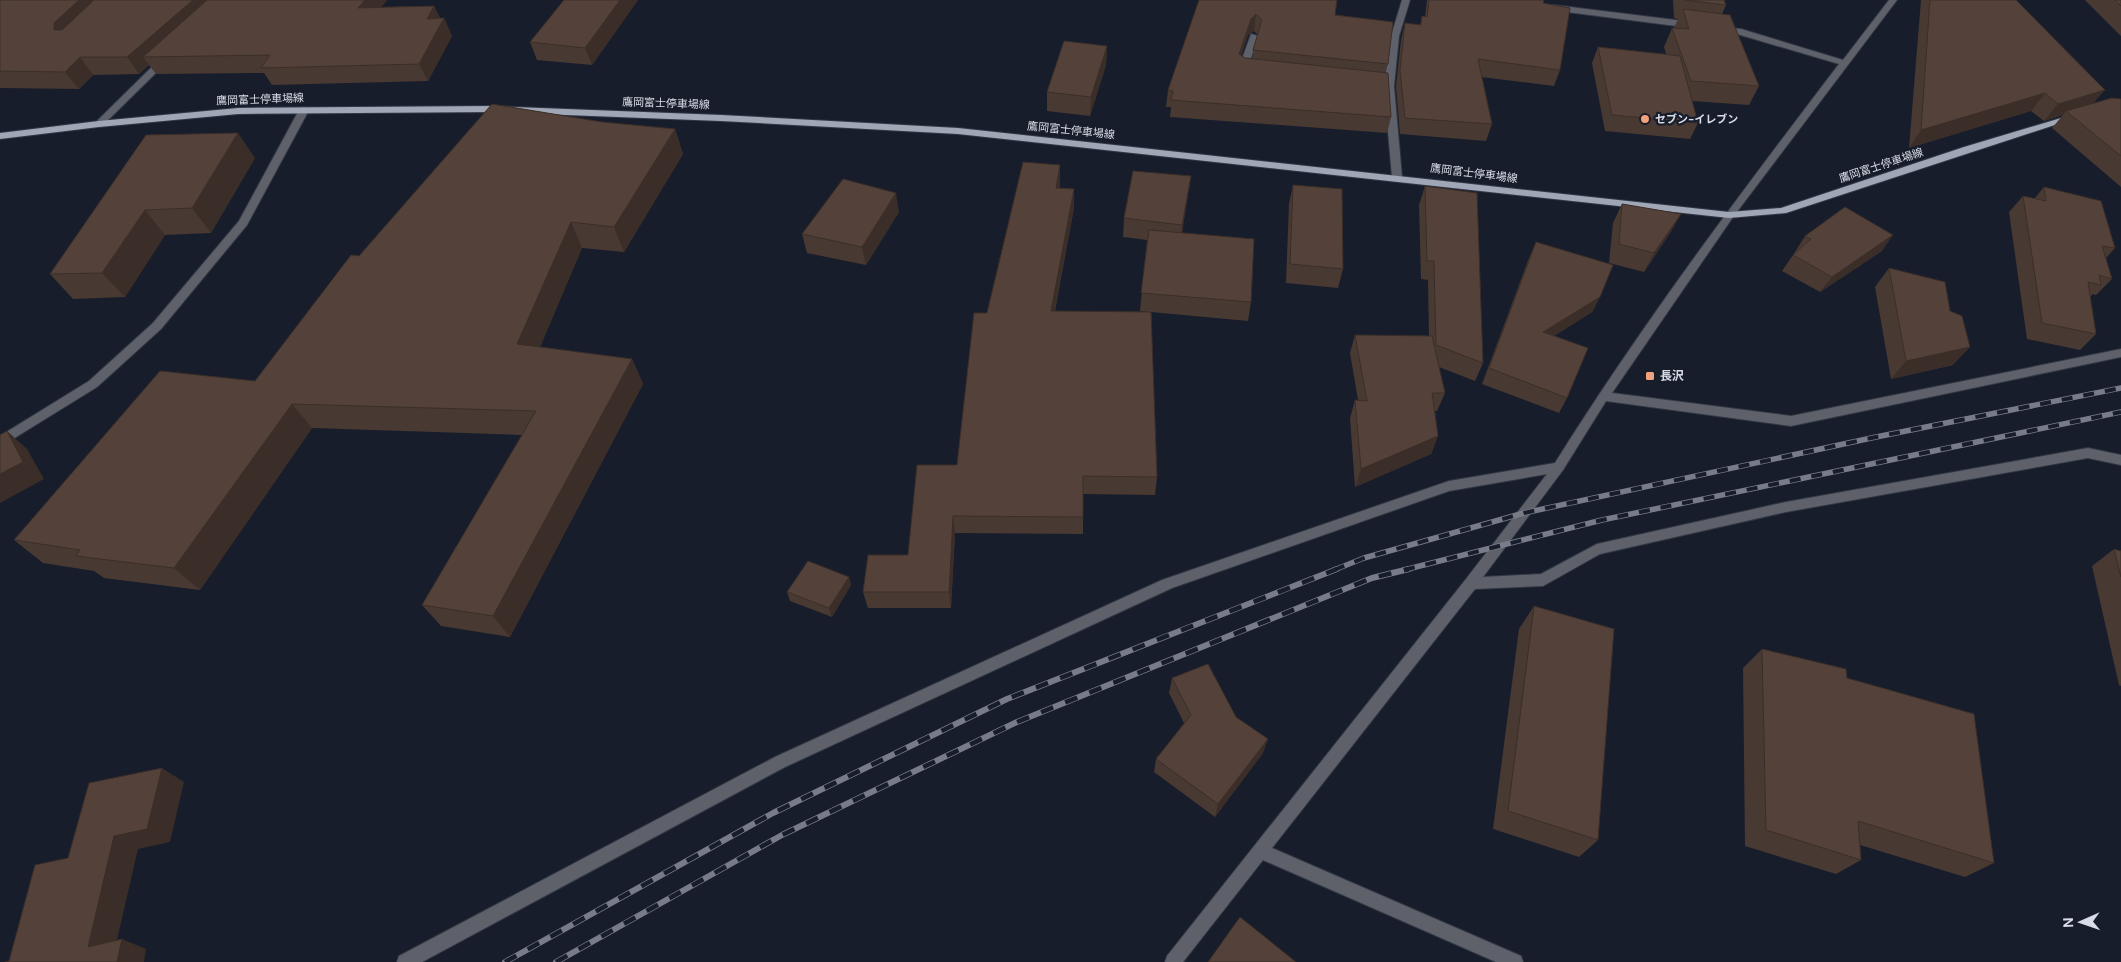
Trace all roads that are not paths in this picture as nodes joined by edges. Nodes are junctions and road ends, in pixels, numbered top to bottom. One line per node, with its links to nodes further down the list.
1 (1406, 0): 14 (street)
2 (1893, 0): 8 (street)
3 (1543, 7): 4 (street)
4 (1699, 26)
5 (1709, 27): 8 (street)
6 (1254, 36): 9 (street)
7 (172, 52): 12 (street)
8 (1844, 63): 15 (street)
9 (1253, 71)
10 (304, 110): 12 (main road, 鷹岡富士停車場線); 14 (main road, 鷹岡富士停車場線); 18 (street)
11 (2085, 114): 15 (main road, 鷹岡富士停車場線)
12 (98, 124): 13 (main road, 鷹岡富士停車場線)
13 (0, 136)
14 (1397, 177): 15 (main road, 鷹岡富士停車場線)
15 (1729, 215): 17 (street)
16 (2121, 352): 17 (street)
17 (1603, 396): 20 (street)
18 (0, 442)
19 (2121, 460): 21 (street)
20 (1559, 467): 21 (street); 23 (street)
21 (1470, 583): 22 (street)
22 (1261, 851): 24 (street); 25 (street)
23 (405, 962)
24 (1173, 962)
25 (1515, 962)

